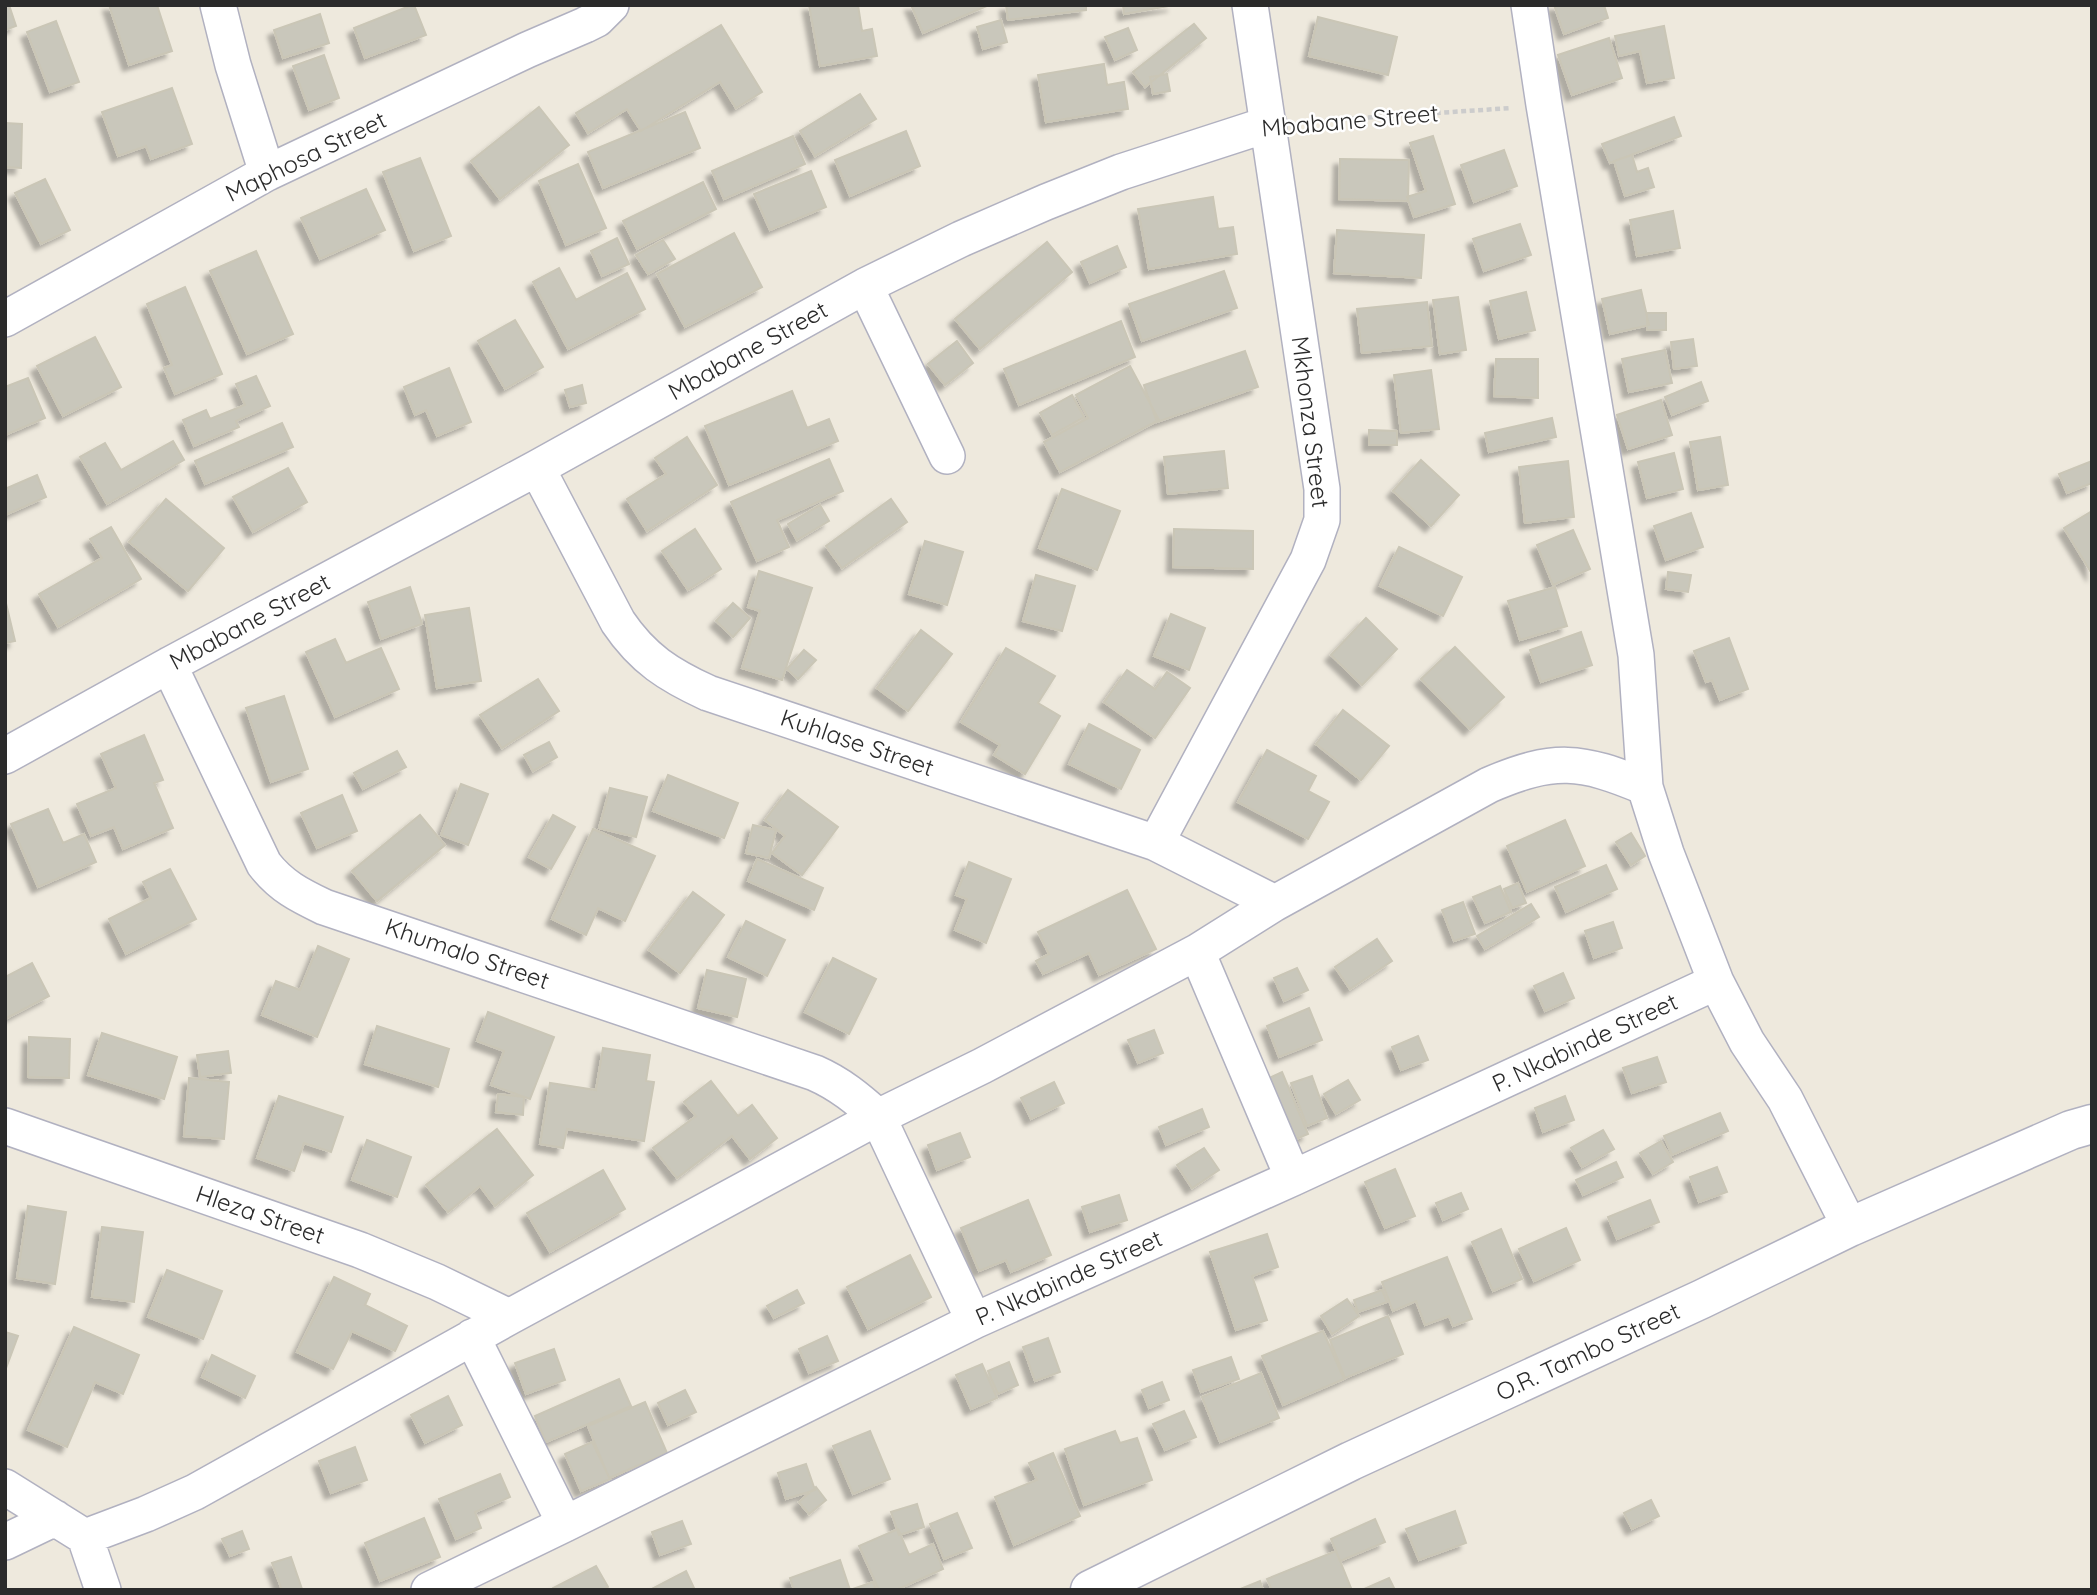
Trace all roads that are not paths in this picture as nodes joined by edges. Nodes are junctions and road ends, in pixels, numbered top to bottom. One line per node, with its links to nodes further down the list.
1 (218, 5): 6 (street)
2 (611, 5): 6 (street, Maphosa Street)
3 (1250, 5): 5 (street, Mkhonza Street)
4 (1529, 5): 13 (street)
5 (1269, 124): 7 (street, Mbabane Street); 14 (street, Mkhonza Street)
6 (267, 173): 8 (street, Maphosa Street)
7 (866, 286): 9 (street); 10 (street, Mbabane Street)
8 (5, 319)
9 (947, 456)
10 (537, 468): 11 (street, Mbabane Street); 14 (street, Kuhlase Street)
11 (169, 665): 12 (street, Mbabane Street); 18 (street, Khumalo Street)
12 (5, 756)
13 (1645, 787): 15 (street); 17 (street)
14 (1156, 843): 15 (street, Kuhlase Street)
15 (1275, 903): 16 (street)
16 (1197, 952): 18 (street); 21 (street)
17 (1716, 982): 21 (street, P. Nkabinde Street); 22 (street)
18 (878, 1117): 23 (street); 24 (street)
19 (2092, 1124): 22 (street, O.R. Tambo Street)
20 (5, 1126): 23 (street, Hleza Street)
21 (1293, 1178): 24 (street, P. Nkabinde Street)
22 (1850, 1227): 33 (street, O.R. Tambo Street)
23 (509, 1317): 25 (street)
24 (974, 1321): 28 (street, P. Nkabinde Street)
25 (472, 1337): 28 (street); 29 (street)
26 (5, 1487): 27 (street)
27 (55, 1518): 29 (street); 30 (street)
28 (565, 1524): 32 (street, P. Nkabinde Street)
29 (85, 1537): 31 (street)
30 (5, 1542)
31 (103, 1590)
32 (429, 1590)
33 (1090, 1590)

